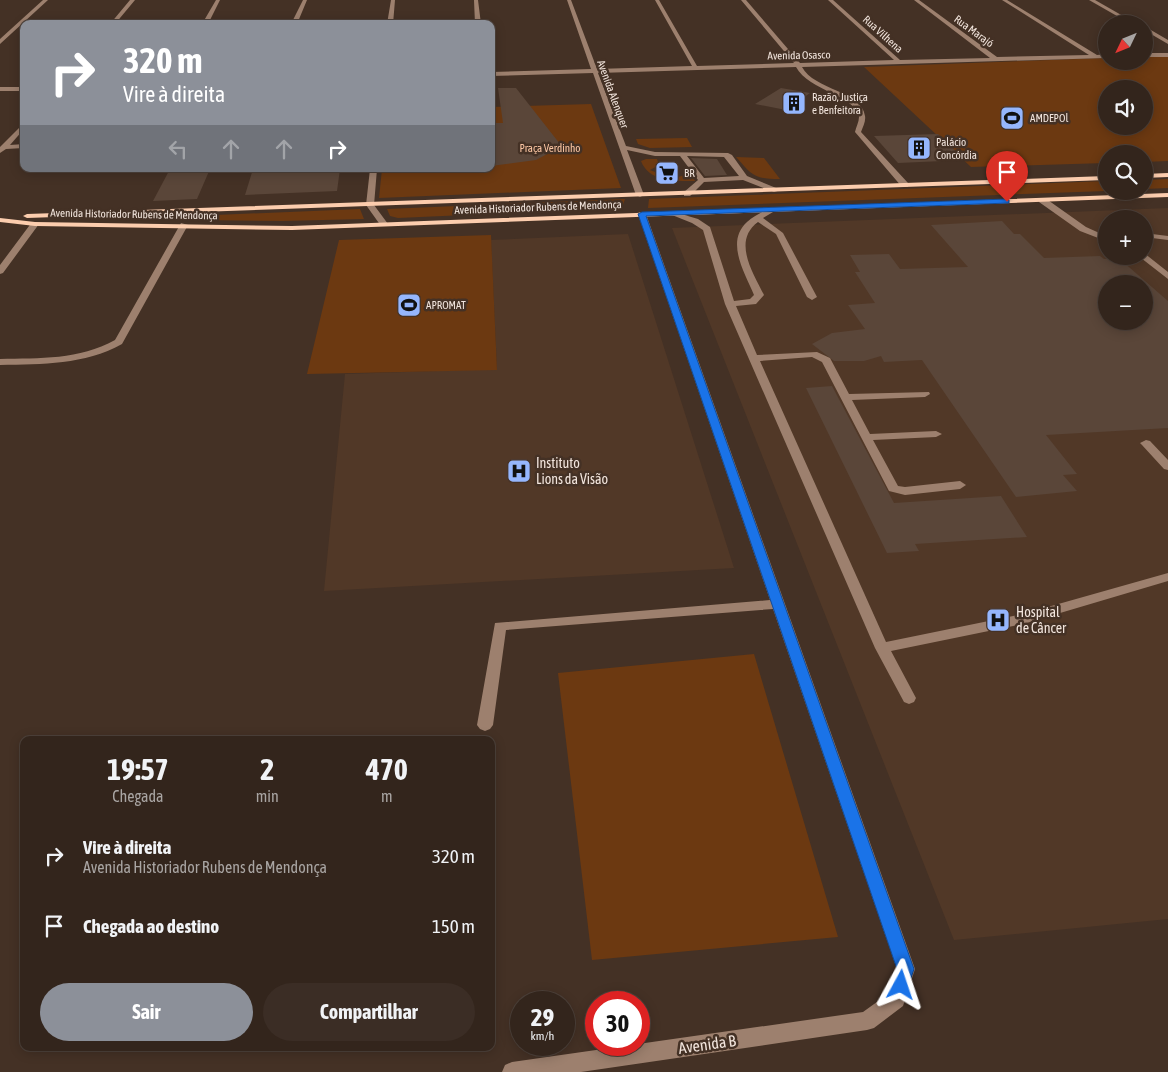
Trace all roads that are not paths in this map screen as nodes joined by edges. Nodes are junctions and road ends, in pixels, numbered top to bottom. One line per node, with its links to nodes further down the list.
1 (46, 0): 16 (street)
2 (133, 0): 17 (street)
3 (218, 0): 18 (street)
4 (305, 0): 19 (street)
5 (393, 0): 20 (street)
6 (476, 0): 21 (street)
7 (569, 0): 33 (street, Avenida Alenquer)
8 (658, 0): 32 (street)
9 (743, 0): 31 (street)
10 (830, 0): 30 (street, Rua Vilhena)
11 (916, 0): 12 (street); 29 (street, Rua Marajó)
12 (924, 0)
13 (1004, 0): 28 (street)
14 (1091, 0): 15 (street)
15 (1118, 15)
16 (24, 20)
17 (116, 20)
18 (208, 20)
19 (296, 20)
20 (390, 20)
21 (478, 20)
22 (20, 24): 24 (street)
23 (1153, 33): 25 (street)
24 (0, 42)
25 (1168, 42)
26 (1153, 55): 27 (street)
27 (1168, 55)
28 (1097, 57): 29 (street, Avenida Osasco)
29 (997, 60): 30 (street, Avenida Osasco)
30 (900, 63): 31 (street, Avenida Osasco)
31 (798, 65): 32 (street, Avenida Osasco); 50 (street)
32 (695, 67): 33 (street, Avenida Osasco)
33 (593, 70): 34 (street, Avenida Osasco); 39 (street, Avenida Alenquer)
34 (495, 74)
35 (0, 89): 36 (street)
36 (20, 89)
37 (20, 129): 40 (street)
38 (20, 147): 40 (street)
39 (622, 147): 41 (street); 43 (street, Avenida Alenquer)
40 (2, 149)
41 (654, 154): 42 (street); 43 (street)
42 (682, 154): 47 (street); 49 (street)
43 (628, 163): 53 (street, Avenida Alenquer)
44 (373, 172): 56 (street)
45 (1168, 175): 46 (main road)
46 (1153, 176)
47 (744, 178): 49 (street); 51 (street)
48 (1098, 178): 50 (main road, Avenida Historiador Rubens de Mendonça)
49 (702, 180): 52 (street)
50 (905, 185): 51 (main road, Avenida Historiador Rubens de Mendonça)
51 (777, 190): 52 (main road, Avenida Historiador Rubens de Mendonça)
52 (687, 194): 53 (main road, Avenida Historiador Rubens de Mendonça)
53 (640, 195): 56 (main road, Avenida Historiador Rubens de Mendonça)
54 (1168, 195): 55 (main road, Avenida Historiador Rubens de Mendonça)
55 (1042, 200): 58 (main road, Avenida Historiador Rubens de Mendonça); 66 (street)
56 (370, 205): 57 (main road, Avenida Historiador Rubens de Mendonça); 64 (street)
57 (209, 209): 62 (main road, Avenida Historiador Rubens de Mendonça); 65 (main road)
58 (774, 209): 59 (main road, Avenida Historiador Rubens de Mendonça); 61 (street)
59 (671, 213): 60 (main road, Avenida Historiador Rubens de Mendonça); 74 (street)
60 (642, 214): 64 (main road, Avenida Historiador Rubens de Mendonça); 85 (street)
61 (759, 219): 73 (street); 74 (street)
62 (0, 220): 63 (main road, Avenida Historiador Rubens de Mendonça)
63 (35, 224): 65 (main road, Avenida Historiador Rubens de Mendonça); 71 (street)
64 (384, 224): 65 (main road, Avenida Historiador Rubens de Mendonça)
65 (184, 225): 76 (street)
66 (1095, 234): 67 (street)
67 (1098, 235)
68 (1153, 236): 69 (street)
69 (1168, 238)
70 (1153, 264): 72 (street)
71 (0, 271)
72 (1168, 276)
73 (812, 297)
74 (730, 304): 75 (street)
75 (754, 358): 78 (street); 86 (street)
76 (0, 362)
77 (925, 394): 78 (street)
78 (847, 397): 80 (street)
79 (936, 434): 80 (street)
80 (867, 437): 83 (street)
81 (1146, 443): 82 (street)
82 (1168, 467)
83 (960, 485)
84 (1168, 577): 86 (street)
85 (778, 604): 88 (street); 89 (street, Avenida B)
86 (882, 648): 87 (street)
87 (910, 698)
88 (484, 725)
89 (535, 1070): 90 (street, Avenida B)
90 (512, 1072)

